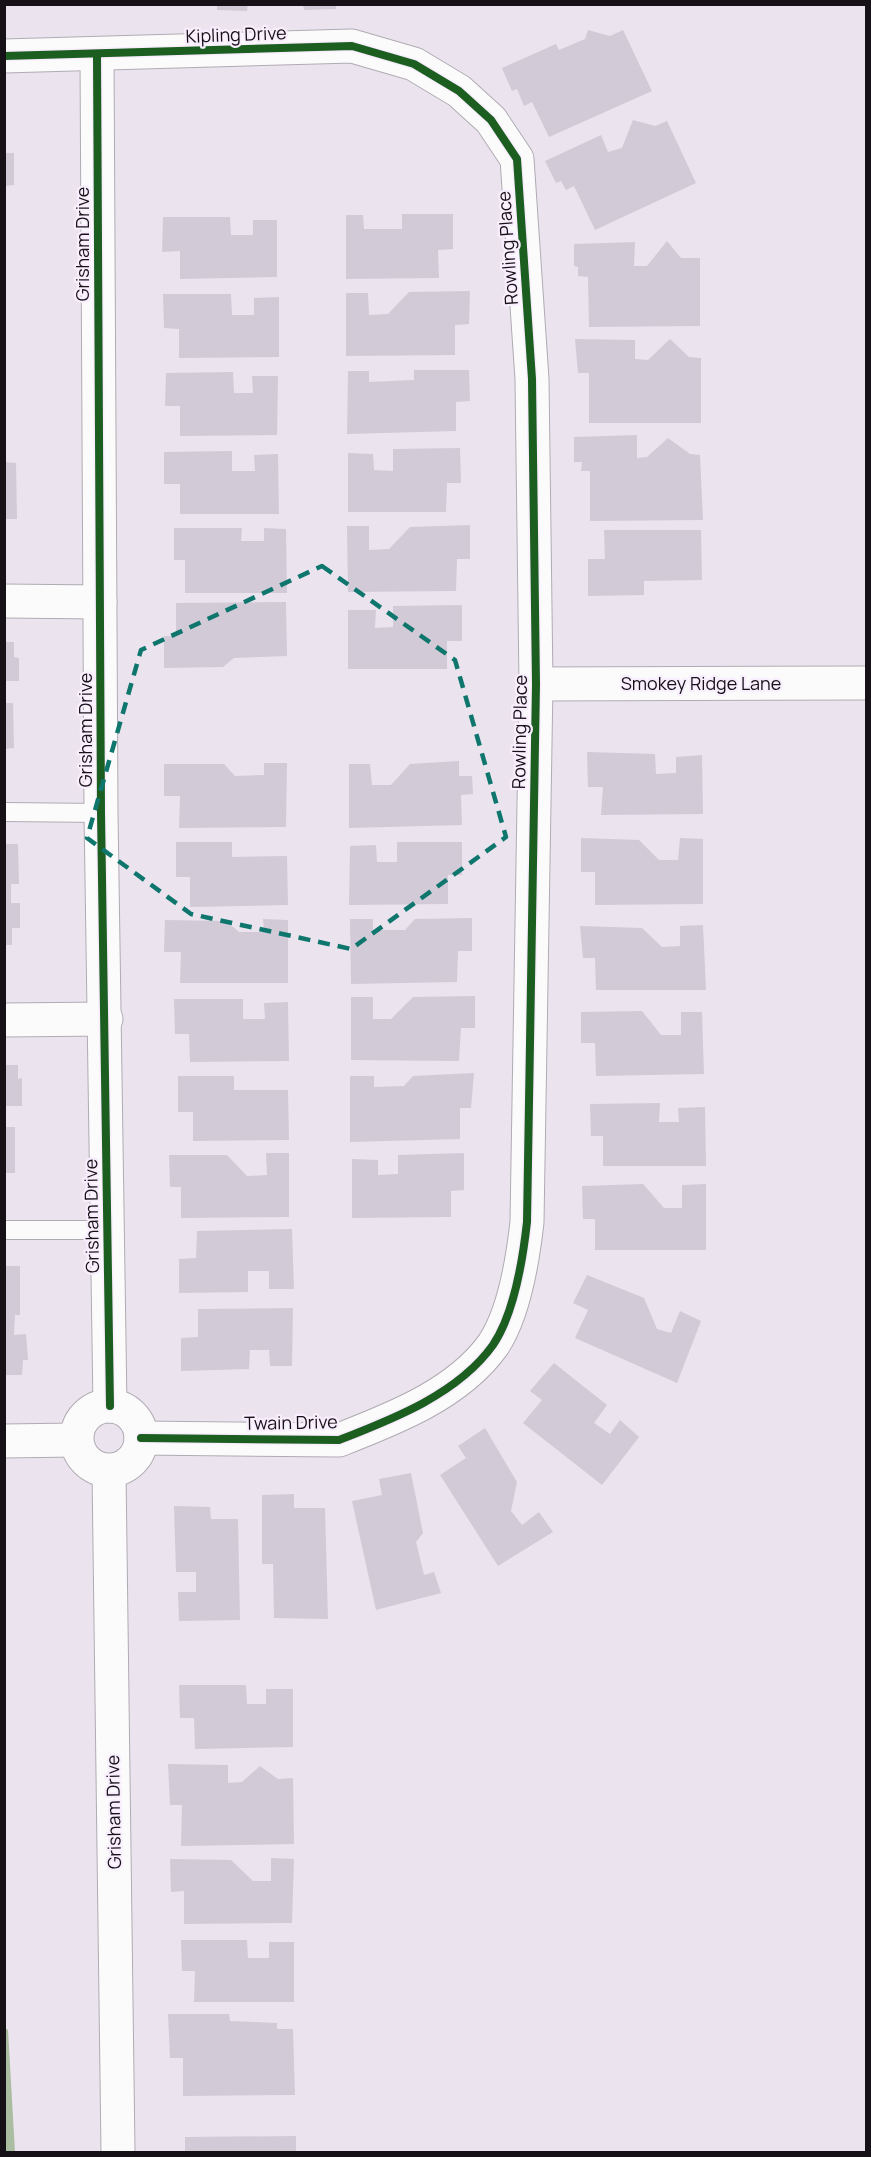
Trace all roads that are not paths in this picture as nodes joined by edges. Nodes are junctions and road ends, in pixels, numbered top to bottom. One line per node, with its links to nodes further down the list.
1 (97, 55): 2 (street, Kipling Drive); 3 (street, Kipling Drive); 5 (street, Grisham Drive)
2 (4, 56)
3 (459, 91): 7 (street, Rowling Place)
4 (4, 601): 5 (street)
5 (100, 602): 9 (street, Grisham Drive)
6 (867, 683): 7 (street, Smokey Ridge Lane)
7 (536, 684): 14 (street, Rowling Place)
8 (4, 812): 9 (lane)
9 (101, 813): 10 (street, Grisham Drive)
10 (106, 1019): 11 (street); 13 (street, Grisham Drive)
11 (4, 1020)
12 (4, 1230): 13 (lane)
13 (107, 1230): 15 (street, Grisham Drive)
14 (462, 1378): 16 (street, Twain Drive)
15 (110, 1406): 16 (street); 17 (street)
16 (141, 1438): 19 (street)
17 (76, 1440): 18 (street); 19 (street)
18 (4, 1441)
19 (109, 1471): 20 (street, Grisham Drive)
20 (118, 2152)

